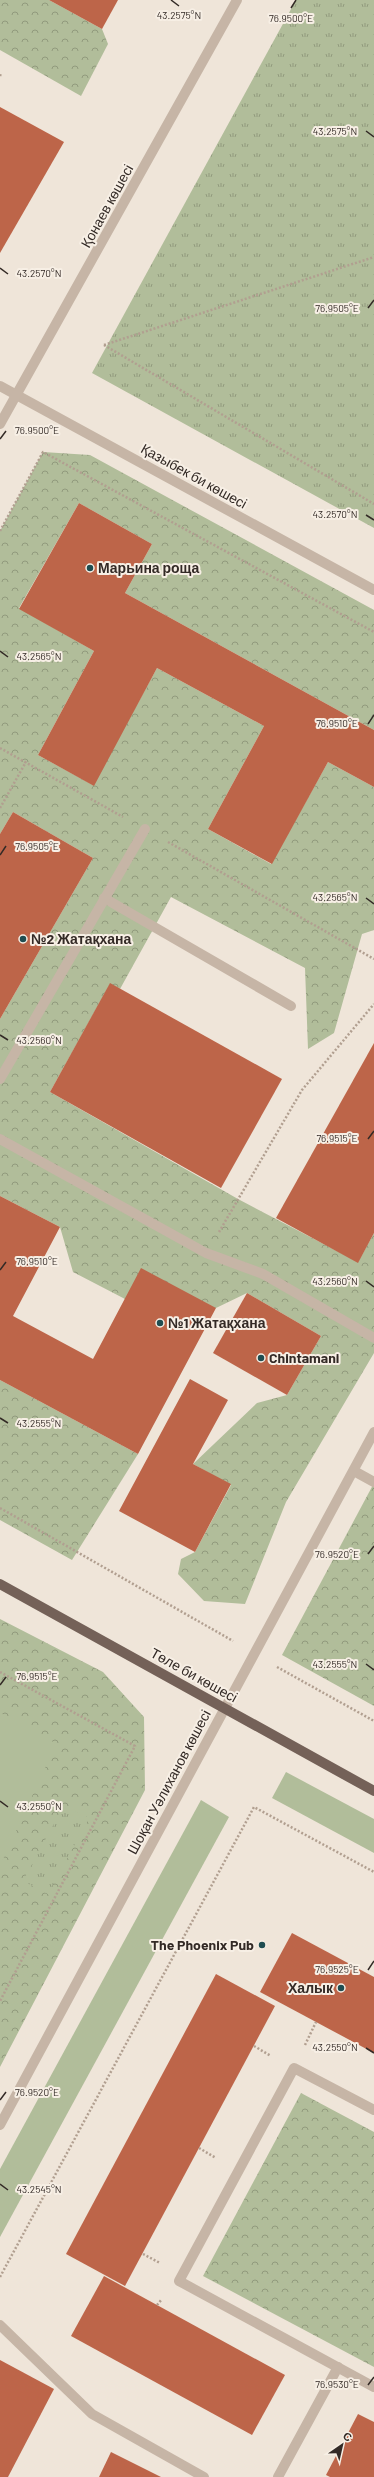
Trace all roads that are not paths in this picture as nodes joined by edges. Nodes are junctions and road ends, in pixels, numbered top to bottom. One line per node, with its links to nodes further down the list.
1 (238, 0): 3 (street, Қонаев көшесі)
2 (0, 386): 3 (street, Қазыбек би көшесі)
3 (17, 395): 4 (street, Қонаев көшесі); 5 (street, Қазыбек би көшесі)
4 (0, 424)
5 (374, 590)
6 (145, 829): 7 (street)
7 (104, 898): 8 (street); 9 (street)
8 (291, 1006)
9 (0, 1078)
10 (0, 1139): 11 (street)
11 (374, 1338)
12 (374, 1432): 13 (street, Шоқан Уәлиханов көшесі)
13 (354, 1471): 14 (street); 16 (street, Шоқан Уәлиханов көшесі)
14 (374, 1482)
15 (0, 1584): 16 (main road, Төле би көшесі)
16 (225, 1709): 17 (main road, Төле би көшесі); 19 (street, Шоқан Уәлиханов көшесі)
17 (374, 1790)
18 (374, 2110): 21 (street)
19 (0, 2125)
20 (0, 2325): 23 (street)
21 (338, 2367): 22 (street); 24 (street)
22 (374, 2387)
23 (204, 2477)
24 (278, 2477)

